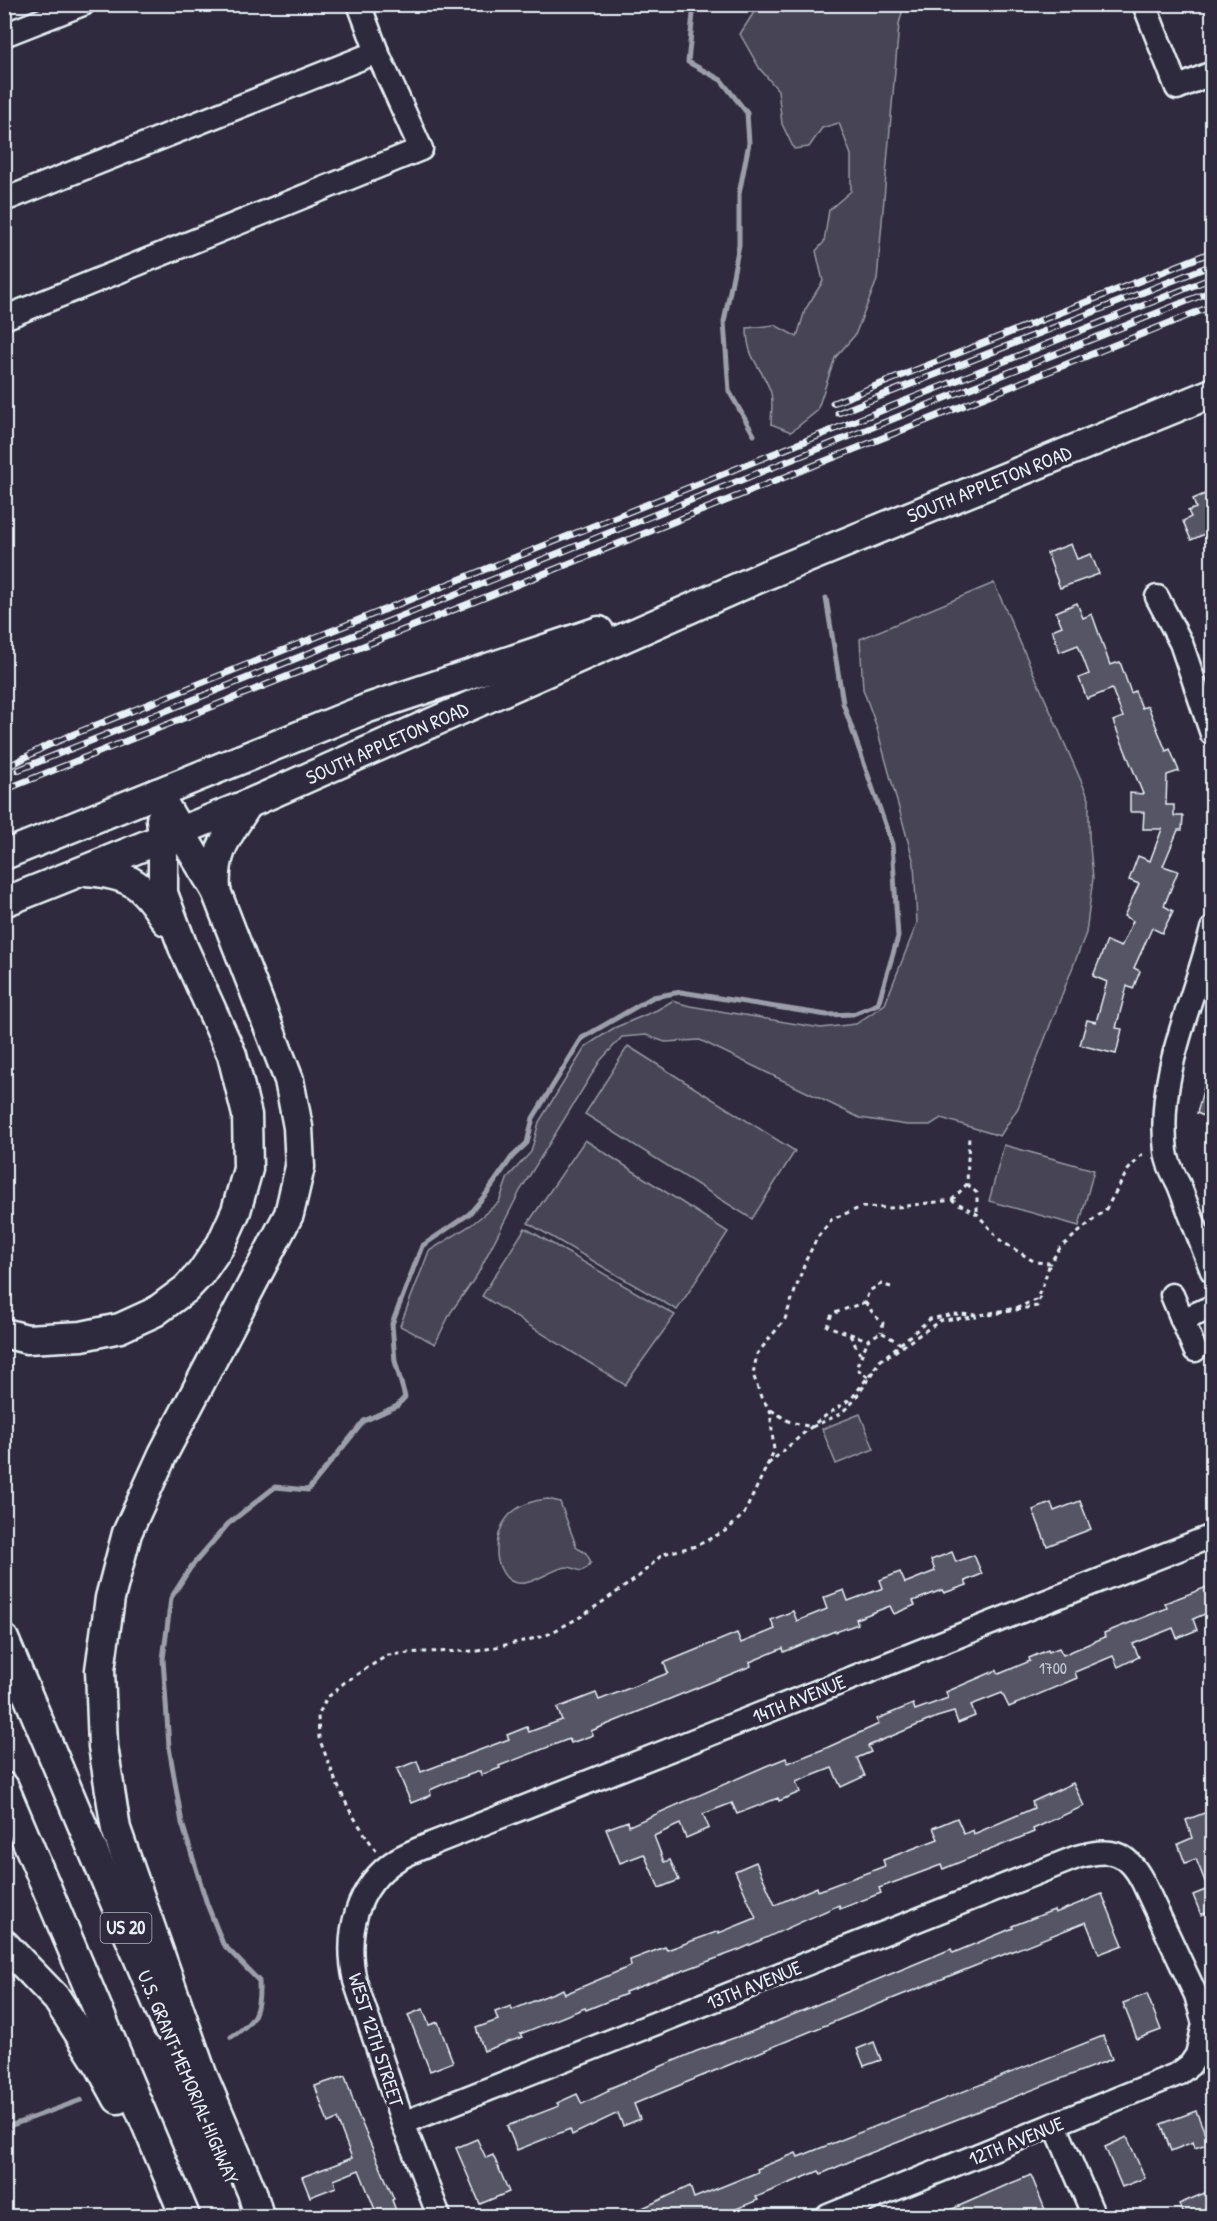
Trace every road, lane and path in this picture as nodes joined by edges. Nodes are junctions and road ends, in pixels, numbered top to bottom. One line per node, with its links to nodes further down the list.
1 (83, 4): 4 (street)
2 (359, 4): 5 (street)
3 (1144, 4): 6 (street)
4 (4, 35)
5 (377, 52): 7 (street); 8 (street)
6 (1212, 73)
7 (4, 200)
8 (4, 318)
9 (1212, 393): 10 (main road, SOUTH APPLETON ROAD)
10 (766, 575): 13 (main road, SOUTH APPLETON ROAD); 14 (main road, SOUTH APPLETON ROAD)
11 (1157, 597): 12 (street)
12 (1212, 734)
13 (157, 793): 15 (main road); 16 (main road, SOUTH APPLETON ROAD)
14 (248, 804): 15 (main road, SOUTH APPLETON ROAD); 18 (main road)
15 (172, 833): 17 (main road, SOUTH APPLETON ROAD); 18 (main road); 21 (main road)
16 (4, 855)
17 (84, 871): 19 (main road, SOUTH APPLETON ROAD); 21 (main road)
18 (216, 891): 58 (main road)
19 (4, 902)
20 (1212, 929): 22 (street)
21 (183, 946): 37 (main road)
22 (1209, 959): 23 (street)
23 (1166, 1128): 28 (path); 29 (street)
24 (969, 1135): 25 (path)
25 (968, 1184): 26 (path); 27 (path)
26 (952, 1200): 27 (path); 44 (path)
27 (977, 1214): 28 (path)
28 (1050, 1263): 30 (path)
29 (1212, 1270)
30 (1043, 1285): 40 (path); 45 (path)
31 (891, 1287): 33 (path)
32 (1172, 1295): 35 (street)
33 (865, 1302): 36 (path); 38 (path)
34 (1212, 1307): 35 (street)
35 (1182, 1320): 41 (street)
36 (881, 1332): 39 (path); 40 (path)
37 (4, 1333)
38 (849, 1334): 39 (path); 42 (path)
39 (868, 1340): 42 (path)
40 (901, 1344): 43 (path)
41 (1195, 1350)
42 (860, 1354): 43 (path)
43 (868, 1377): 45 (path)
44 (770, 1410): 45 (path); 46 (path)
45 (812, 1427): 46 (path)
46 (768, 1465): 50 (path)
47 (1212, 1536): 50 (street, 14TH AVENUE)
48 (4, 1639): 57 (main road, U.S. GRANT MEMORIAL HIGHWAY / US 20)
49 (4, 1787): 56 (main road, US 20)
50 (388, 1867): 53 (street, WEST 12TH STREET)
51 (4, 1944): 55 (main road)
52 (1197, 2055): 53 (street, 13TH AVENUE); 54 (street, 12TH AVENUE)
53 (403, 2122): 59 (street, WEST 12TH STREET)
54 (1054, 2125): 60 (street, 12TH AVENUE); 61 (street)
55 (173, 2217)
56 (186, 2217)
57 (246, 2217)
58 (259, 2217)
59 (439, 2217)
60 (828, 2217)
61 (1094, 2217)

